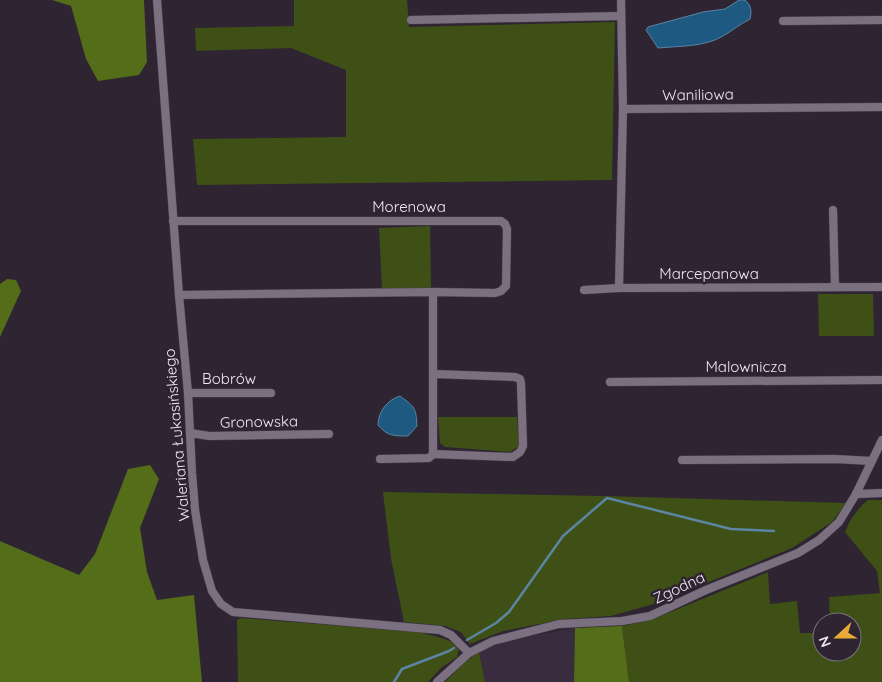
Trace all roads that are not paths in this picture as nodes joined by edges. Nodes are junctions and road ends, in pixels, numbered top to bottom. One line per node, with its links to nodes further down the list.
1 (157, 0): 10 (street, Waleriana Łukasińskiego)
2 (621, 0): 3 (street)
3 (621, 16): 4 (street); 8 (street)
4 (410, 20)
5 (882, 20): 6 (street)
6 (783, 21)
7 (882, 107): 8 (street, Waniliowa)
8 (623, 109): 13 (street)
9 (833, 210): 11 (street)
10 (173, 221): 15 (street, Morenowa); 16 (street, Waleriana Łukasińskiego)
11 (835, 287): 12 (street, Marcepanowa); 13 (street, Marcepanowa)
12 (882, 287)
13 (619, 288): 14 (street, Marcepanowa)
14 (584, 290)
15 (433, 292): 16 (street, Morenowa); 17 (street)
16 (179, 295): 20 (street, Waleriana Łukasińskiego)
17 (434, 374): 25 (street); 25 (street)
18 (882, 380): 19 (street, Malownicza)
19 (610, 382)
20 (188, 393): 21 (street, Bobrów); 22 (street, Waleriana Łukasińskiego)
21 (271, 393)
22 (190, 433): 23 (street, Gronowska); 31 (street, Waleriana Łukasińskiego)
23 (329, 434)
24 (882, 440): 28 (street, Zgodna)
25 (434, 454): 26 (street)
26 (380, 459)
27 (682, 460): 28 (street)
28 (872, 461): 30 (street, Zgodna)
29 (882, 493): 30 (street)
30 (856, 494): 31 (street, Zgodna)
31 (469, 653): 32 (street, Zgodna)
32 (437, 682)

